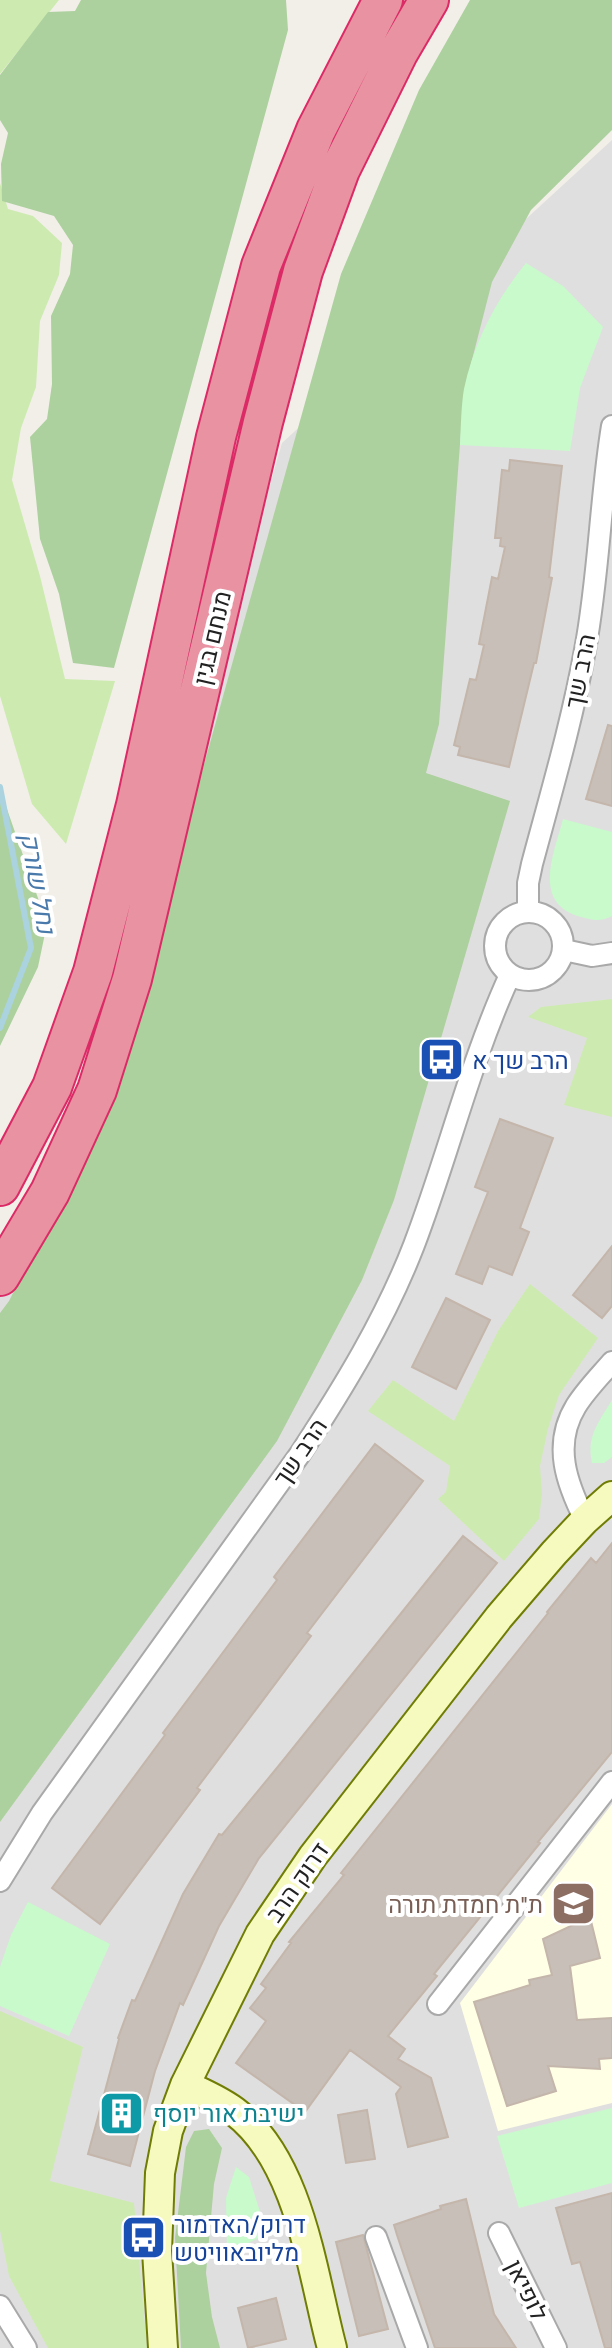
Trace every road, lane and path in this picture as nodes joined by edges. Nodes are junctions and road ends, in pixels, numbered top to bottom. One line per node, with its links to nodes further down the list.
1 (383, 0): 8 (highway, מנחם בגין)
2 (429, 0): 9 (highway, מנחם בגין)
3 (612, 426): 4 (street, הרב שך)
4 (528, 912): 5 (street); 7 (street)
5 (564, 950): 6 (street); 7 (street)
6 (612, 953)
7 (510, 975): 14 (street, הרב שך)
8 (0, 1186)
9 (0, 1276)
10 (612, 1362): 12 (street)
11 (612, 1496): 12 (street, דרוק הרב)
12 (585, 1520): 16 (street, דרוק הרב)
13 (612, 1782): 15 (street)
14 (0, 1881)
15 (438, 2004)
16 (185, 2085): 21 (street, דרוק הרב); 22 (street)
17 (499, 2233): 24 (street, לופיאן)
18 (376, 2237): 23 (street)
19 (0, 2306): 20 (street)
20 (26, 2348)
21 (163, 2348)
22 (332, 2348)
23 (417, 2348)
24 (556, 2348)

